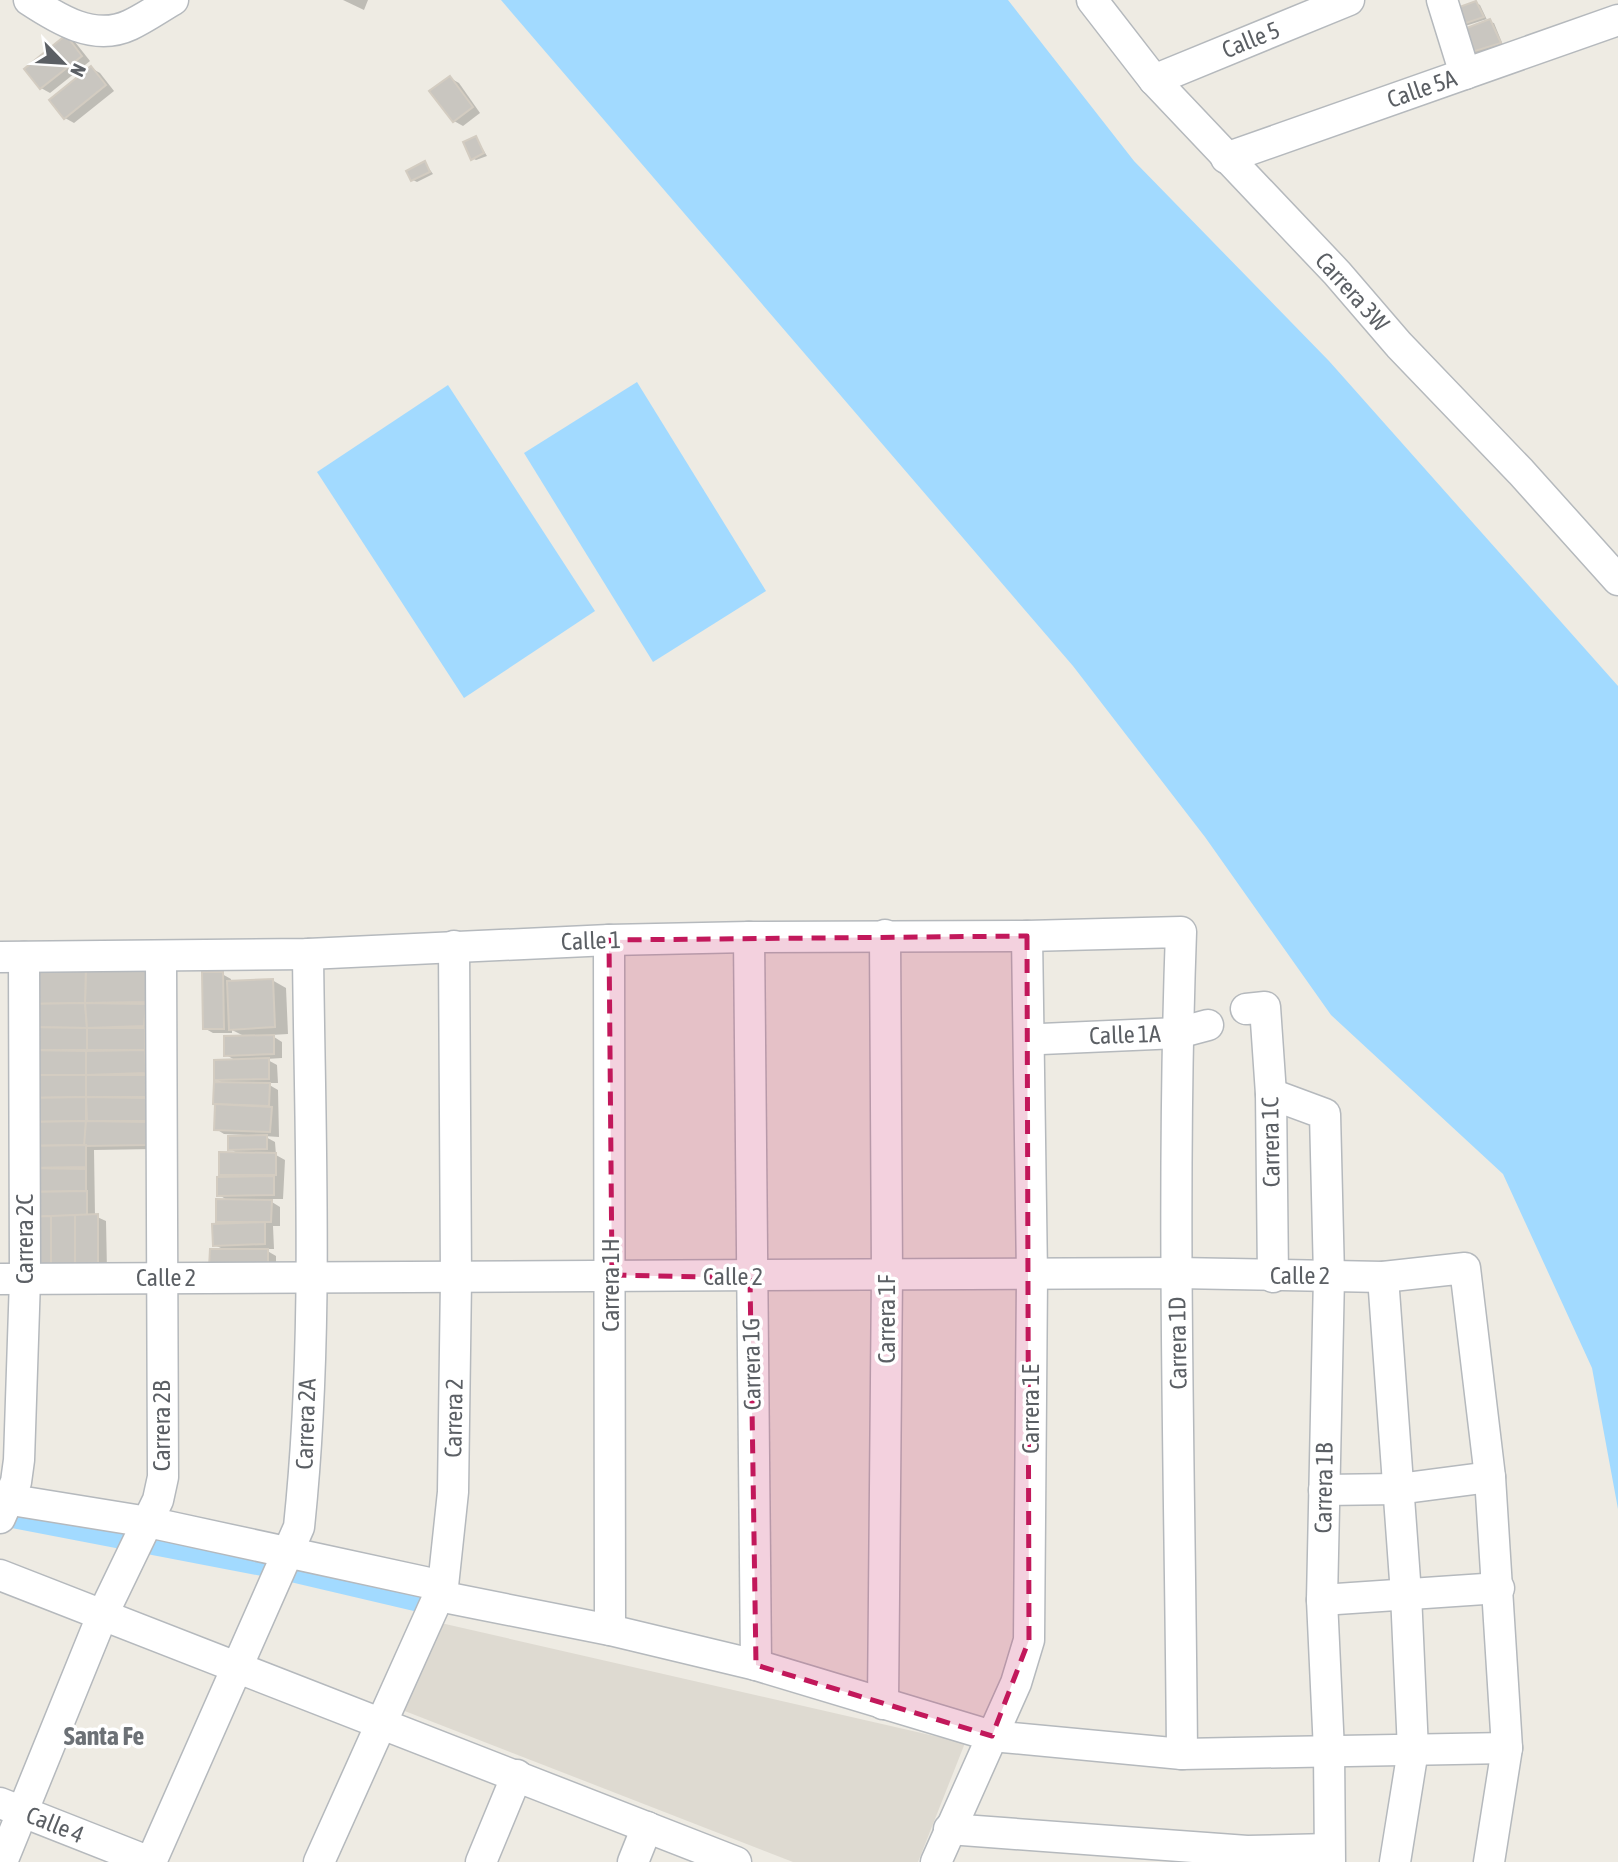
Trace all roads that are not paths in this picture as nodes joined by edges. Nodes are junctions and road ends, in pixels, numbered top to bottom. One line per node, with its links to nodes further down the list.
1 (29, 0): 2 (street)
2 (173, 0)
3 (1093, 0): 8 (street, Carrera 3W)
4 (1349, 0): 8 (street, Calle 5)
5 (1442, 0): 7 (street)
6 (1618, 20): 7 (street, Calle 5A)
7 (1465, 74): 9 (street, Calle 5A)
8 (1154, 80): 9 (street, Carrera 3W)
9 (1226, 158): 10 (street, Carrera 3W)
10 (1618, 580)
11 (1181, 932): 13 (street, Calle 1); 22 (street, Carrera 1D)
12 (885, 935): 13 (street, Calle 1); 14 (street, Calle 1); 27 (street, Carrera 1F)
13 (1027, 936): 28 (street, Carrera 1E)
14 (749, 937): 15 (street, Calle 1); 34 (street, Carrera 1G)
15 (609, 940): 16 (street, Calle 1); 26 (street, Carrera 1H)
16 (454, 946): 17 (street, Calle 1); 36 (street, Carrera 2)
17 (308, 954): 19 (street, Calle 1); 30 (street, Carrera 2A)
18 (12, 957): 19 (street, Calle 1); 35 (street, Carrera 2C)
19 (161, 957): 33 (street, Carrera 2B)
20 (1255, 1008): 24 (street, Carrera 1C)
21 (1208, 1025): 22 (street, Calle 1A)
22 (1178, 1033): 23 (street, Calle 1A); 25 (street, Carrera 1D)
23 (1041, 1039)
24 (1271, 1094): 29 (street, Carrera 1B); 31 (street, Carrera 1C)
25 (1178, 1273): 28 (street, Calle 2); 31 (street, Calle 2); 58 (street, Carrera 1D)
26 (612, 1275): 34 (street, Calle 2); 36 (street, Calle 2); 49 (street, Carrera 1H)
27 (887, 1275): 28 (street, Calle 2); 34 (street, Calle 2); 52 (street, Carrera 1F)
28 (1032, 1276): 54 (street, Carrera 1E)
29 (1329, 1276): 31 (street, Calle 2); 32 (street, Calle 2); 39 (street, Carrera 1B)
30 (312, 1277): 33 (street, Calle 2); 36 (street, Calle 2); 42 (street, Carrera 2A)
31 (1273, 1277)
32 (1383, 1277): 37 (street, Calle 2); 38 (street)
33 (162, 1278): 35 (street, Calle 2); 41 (street, Carrera 2B)
34 (750, 1278): 50 (street, Carrera 1G)
35 (12, 1279): 40 (street, Carrera 2C)
36 (457, 1279): 47 (street, Carrera 2)
37 (1490, 1476): 38 (street); 44 (street)
38 (1398, 1489): 39 (street); 45 (street)
39 (1324, 1490): 46 (street, Carrera 1B)
40 (4, 1506): 41 (street)
41 (147, 1526): 42 (street); 48 (street, Carrera 2B)
42 (289, 1555): 47 (street); 51 (street, Carrera 2A)
43 (0, 1575): 48 (street)
44 (1499, 1588): 45 (street); 55 (street)
45 (1406, 1594): 46 (street); 56 (street)
46 (1322, 1600): 57 (street, Carrera 1B)
47 (434, 1606): 49 (street); 53 (street, Carrera 2)
48 (102, 1616): 51 (street); 60 (street, Carrera 2B)
49 (610, 1630): 50 (street)
50 (756, 1665): 52 (street)
51 (236, 1668): 53 (street); 66 (street, Carrera 2A)
52 (883, 1704): 54 (street)
53 (383, 1723): 59 (street); 67 (street, Carrera 2)
54 (992, 1736): 58 (street); 62 (street, Carrera 1E)
55 (1507, 1748): 56 (street); 73 (street)
56 (1413, 1749): 57 (street); 72 (street)
57 (1329, 1751): 58 (street); 63 (street, Carrera 1B)
58 (1182, 1754)
59 (517, 1775): 61 (street); 68 (street)
60 (11, 1807): 65 (street, Carrera 2B); 66 (street, Calle 4)
61 (647, 1827): 69 (street); 70 (street)
62 (949, 1829): 64 (street); 71 (street, Carrera 1E)
63 (1329, 1855): 64 (street)
64 (1246, 1856)
65 (2, 1862)
66 (150, 1862)
67 (318, 1862)
68 (481, 1862)
69 (633, 1862)
70 (736, 1862)
71 (936, 1862)
72 (1395, 1862)
73 (1489, 1862)

